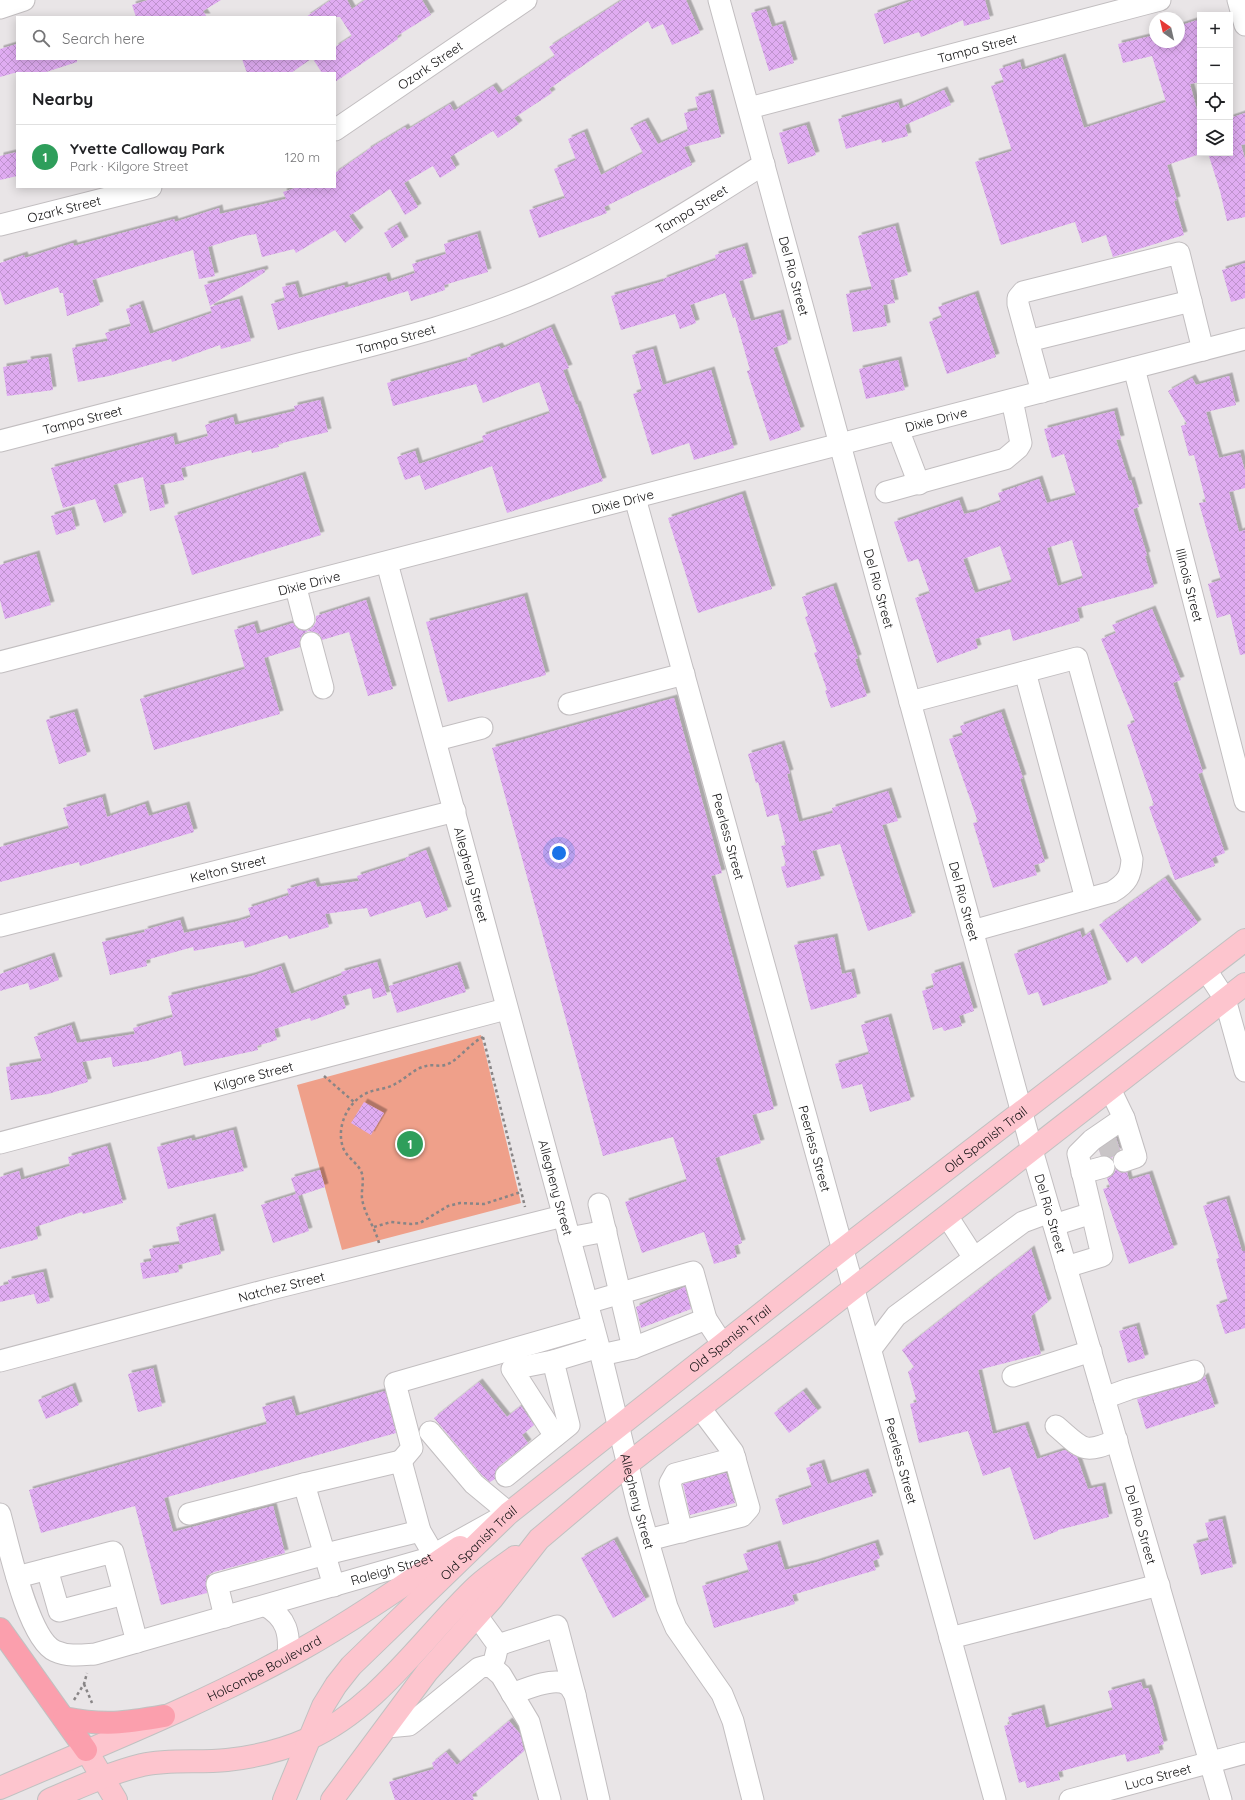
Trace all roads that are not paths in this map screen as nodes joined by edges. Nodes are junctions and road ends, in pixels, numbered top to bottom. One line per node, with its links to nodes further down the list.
1 (24, 0): 6 (street)
2 (526, 0): 9 (street, Ozark Street)
3 (719, 0): 8 (street, Del Rio Street)
4 (1160, 0): 8 (street, Tampa Street)
5 (1238, 0): 7 (street)
6 (0, 8)
7 (1245, 25)
8 (749, 108): 10 (street, Del Rio Street)
9 (336, 129)
10 (764, 164): 21 (street, Tampa Street); 22 (street, Del Rio Street)
11 (147, 188): 12 (street, Ozark Street)
12 (0, 225)
13 (1191, 301): 15 (street); 15 (street); 16 (street)
14 (1245, 339): 16 (street, Dixie Drive)
15 (1028, 341): 18 (street)
16 (1203, 350): 17 (street, Dixie Drive)
17 (1134, 368): 18 (street, Dixie Drive); 38 (street, Illinois Street)
18 (1042, 392): 19 (street, Dixie Drive)
19 (1012, 400): 20 (street, Dixie Drive); 23 (street)
20 (898, 429): 22 (street, Dixie Drive); 23 (street)
21 (0, 441)
22 (840, 444): 25 (street, Dixie Drive); 34 (street, Del Rio Street)
23 (919, 484): 24 (street)
24 (886, 492)
25 (635, 498): 26 (street, Dixie Drive); 32 (street, Peerless Street)
26 (387, 563): 27 (street, Dixie Drive); 37 (street, Allegheny Street)
27 (296, 588): 28 (street); 30 (street, Dixie Drive)
28 (304, 619)
29 (311, 643): 33 (street)
30 (0, 662)
31 (1025, 672): 34 (street); 40 (street); 40 (street)
32 (684, 674): 35 (street); 63 (street, Peerless Street)
33 (323, 688)
34 (910, 702): 42 (street, Del Rio Street)
35 (569, 704)
36 (482, 728): 37 (street)
37 (436, 740): 39 (street, Allegheny Street)
38 (1245, 801)
39 (455, 810): 41 (street, Kelton Street); 47 (street, Allegheny Street)
40 (1086, 899): 42 (street)
41 (0, 926)
42 (972, 931): 50 (street, Del Rio Street)
43 (1245, 940): 44 (main road, Old Spanish Trail)
44 (1206, 970): 46 (street); 50 (main road, Old Spanish Trail)
45 (1245, 984): 46 (main road)
46 (1225, 999): 48 (street); 49 (main road)
47 (506, 1008): 53 (street, Kilgore Street); 58 (street, Allegheny Street)
48 (1245, 1071)
49 (1110, 1089): 51 (main road); 52 (street)
50 (1022, 1112): 54 (street, Del Rio Street); 63 (main road, Old Spanish Trail)
51 (1076, 1116): 54 (main road); 55 (street)
52 (1124, 1118): 55 (street); 55 (street)
53 (0, 1143)
54 (1032, 1150): 59 (main road); 60 (street, Del Rio Street)
55 (1103, 1155): 57 (street)
56 (599, 1204): 61 (street)
57 (1092, 1213): 60 (street); 65 (street)
58 (563, 1216): 62 (street, Allegheny Street); 77 (street, Natchez Street)
59 (947, 1216): 64 (street); 66 (main road)
60 (1052, 1218): 64 (street); 65 (street, Del Rio Street)
61 (606, 1231): 62 (street); 67 (street)
62 (569, 1238): 68 (street, Allegheny Street)
63 (843, 1250): 66 (street, Peerless Street); 71 (main road, Old Spanish Trail)
64 (974, 1258): 73 (street)
65 (1066, 1267): 75 (street, Del Rio Street)
66 (854, 1288): 73 (street, Peerless Street); 81 (main road)
67 (620, 1294): 68 (street); 69 (street); 72 (street)
68 (587, 1303): 70 (street, Allegheny Street)
69 (706, 1319): 71 (street); 72 (street)
70 (593, 1326): 74 (street, Allegheny Street); 88 (street)
71 (723, 1345): 83 (main road, Old Spanish Trail)
72 (632, 1348): 74 (street)
73 (870, 1349): 110 (street, Peerless Street)
74 (600, 1351): 76 (street); 83 (street, Allegheny Street)
75 (1091, 1351): 79 (street); 80 (street, Del Rio Street)
76 (553, 1361): 85 (street); 85 (street)
77 (0, 1362)
78 (1194, 1371): 80 (street)
79 (1013, 1376)
80 (1104, 1398): 86 (street, Del Rio Street)
81 (700, 1408): 87 (street); 89 (main road)
82 (1056, 1426): 86 (street)
83 (620, 1427): 89 (street, Allegheny Street); 92 (main road, Old Spanish Trail)
84 (430, 1432): 92 (street)
85 (555, 1436): 90 (street)
86 (1117, 1440): 103 (street, Del Rio Street)
87 (735, 1458): 96 (street); 96 (street)
88 (402, 1461): 91 (street); 95 (street)
89 (629, 1463): 97 (main road); 98 (street, Allegheny Street)
90 (506, 1476)
91 (304, 1484): 94 (street); 99 (street)
92 (510, 1513): 100 (street, Raleigh Street); 113 (main road, Holcombe Boulevard); 120 (main road, Old Spanish Trail)
93 (0, 1514): 102 (street)
94 (189, 1514)
95 (420, 1531): 99 (street); 100 (street)
96 (682, 1532): 98 (street)
97 (539, 1539): 107 (main road); 120 (main road)
98 (648, 1540): 132 (street, Allegheny Street)
99 (326, 1554): 104 (street); 108 (street)
100 (434, 1555): 104 (street, Raleigh Street)
101 (48, 1569): 102 (street); 105 (street); 105 (street)
102 (17, 1577): 111 (street, Raleigh Street)
103 (1159, 1585): 110 (street); 123 (street, Del Rio Street)
104 (334, 1586): 106 (street, Raleigh Street)
105 (124, 1594): 111 (street)
106 (266, 1606): 108 (street, Raleigh Street); 113 (street)
107 (477, 1616): 112 (street); 119 (main road)
108 (225, 1617): 111 (street, Raleigh Street)
109 (0, 1628): 118 (highway)
110 (950, 1638): 133 (street, Peerless Street)
111 (137, 1642)
112 (498, 1645): 114 (street); 116 (street)
113 (288, 1656): 117 (main road, Holcombe Boulevard)
114 (493, 1668): 115 (street); 119 (street)
115 (512, 1694): 116 (street); 130 (street)
116 (575, 1695): 131 (street)
117 (164, 1716): 118 (highway); 122 (main road, Holcombe Boulevard)
118 (64, 1718): 122 (highway)
119 (387, 1727): 129 (main road)
120 (309, 1739): 124 (main road); 128 (main road, Old Spanish Trail)
121 (1245, 1753): 123 (street, Luca Street)
122 (77, 1754): 124 (main road); 125 (main road, Holcombe Boulevard)
123 (1211, 1762): 134 (street, Luca Street); 135 (street, Del Rio Street)
124 (94, 1781): 126 (main road); 127 (main road)
125 (0, 1788)
126 (49, 1800)
127 (116, 1800)
128 (284, 1800)
129 (332, 1800)
130 (550, 1800)
131 (599, 1800)
132 (753, 1800)
133 (995, 1800)
134 (1070, 1800)
135 (1221, 1800)

